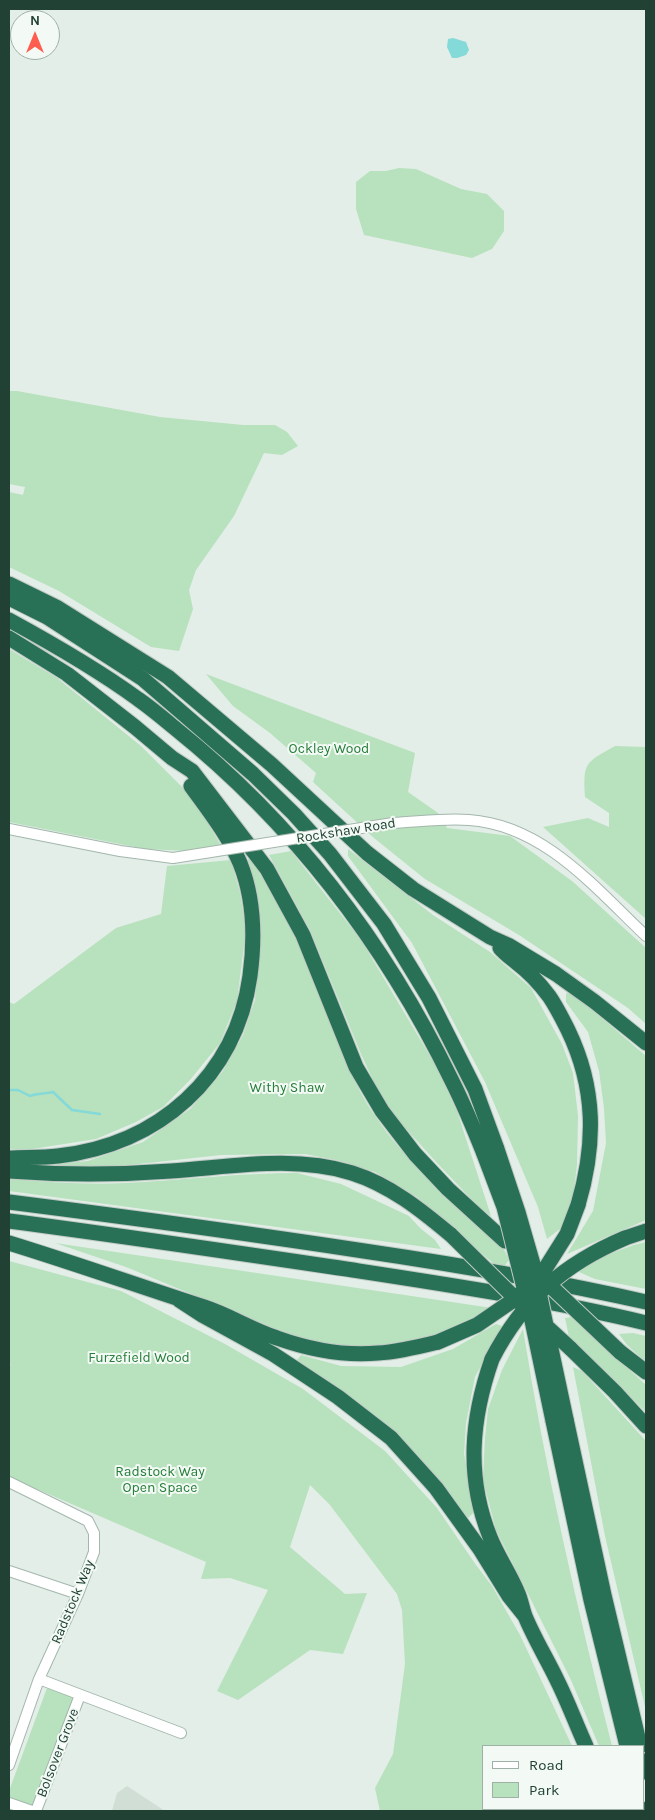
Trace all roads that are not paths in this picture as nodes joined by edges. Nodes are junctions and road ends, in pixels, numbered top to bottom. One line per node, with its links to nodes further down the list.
1 (9, 584): 8 (highway)
2 (9, 598): 10 (highway)
3 (9, 620): 10 (highway)
4 (9, 638): 5 (highway)
5 (172, 758): 11 (highway); 20 (highway, bridge)
6 (9, 829): 7 (street, Rockshaw Road, bridge)
7 (646, 936)
8 (490, 937): 9 (highway); 17 (highway, bridge)
9 (646, 1043)
10 (491, 1151): 21 (highway, bridge)
11 (9, 1158)
12 (9, 1171): 22 (highway, bridge)
13 (9, 1202): 18 (highway)
14 (9, 1221): 19 (highway)
15 (646, 1231): 26 (highway, bridge)
16 (9, 1244): 17 (highway)
17 (179, 1300): 26 (highway)
18 (646, 1302)
19 (646, 1323)
20 (646, 1372)
21 (560, 1420): 31 (highway); 32 (highway)
22 (646, 1426)
23 (9, 1482): 25 (street, Radstock Way)
24 (9, 1571): 25 (street)
25 (78, 1594): 27 (street, Radstock Way)
26 (525, 1616): 30 (highway)
27 (39, 1679): 28 (street, Bolsover Grove); 33 (street, Radstock Way)
28 (80, 1695): 29 (street, Bolsover Grove); 35 (street, Bolsover Grove)
29 (181, 1734)
30 (586, 1745)
31 (627, 1745)
32 (640, 1745)
33 (9, 1765)
34 (9, 1803): 35 (street, Bolsover Grove)
35 (34, 1811)

